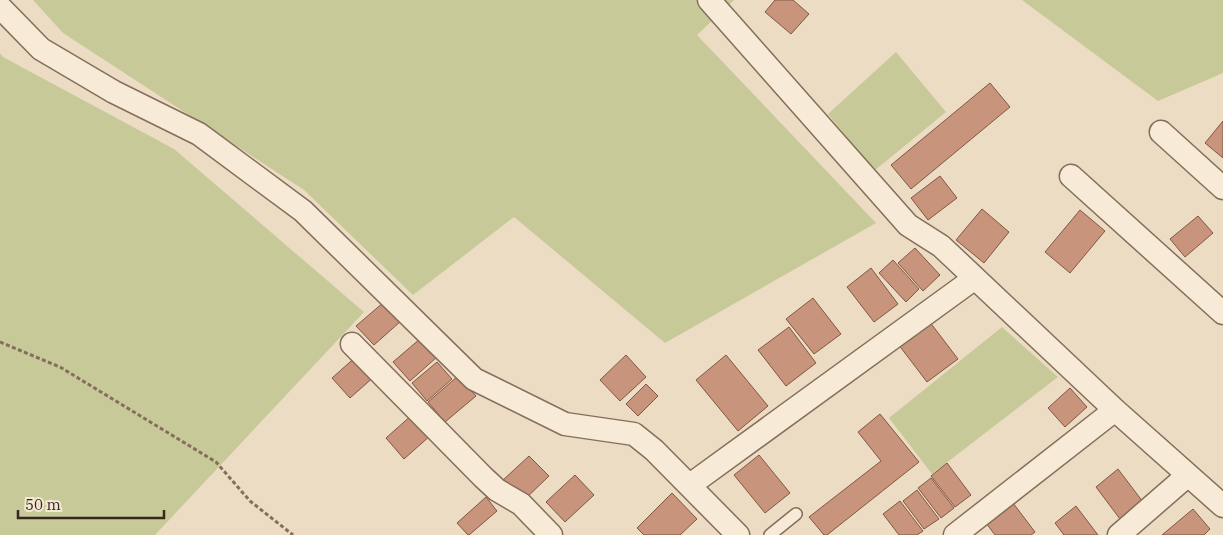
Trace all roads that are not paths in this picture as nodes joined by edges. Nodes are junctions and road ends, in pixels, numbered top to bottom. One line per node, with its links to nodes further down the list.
1 (709, 0): 6 (street)
2 (0, 7): 11 (street)
3 (1161, 132): 5 (street)
4 (1071, 176): 7 (street)
5 (1223, 188)
6 (975, 278): 9 (street); 11 (street)
7 (1223, 313)
8 (352, 344): 14 (street)
9 (1115, 410): 10 (street); 17 (street)
10 (1188, 475): 12 (street); 18 (street)
11 (690, 485): 15 (street)
12 (1223, 506)
13 (796, 514): 16 (lane)
14 (551, 535)
15 (738, 535)
16 (770, 535)
17 (955, 535)
18 (1119, 535)

